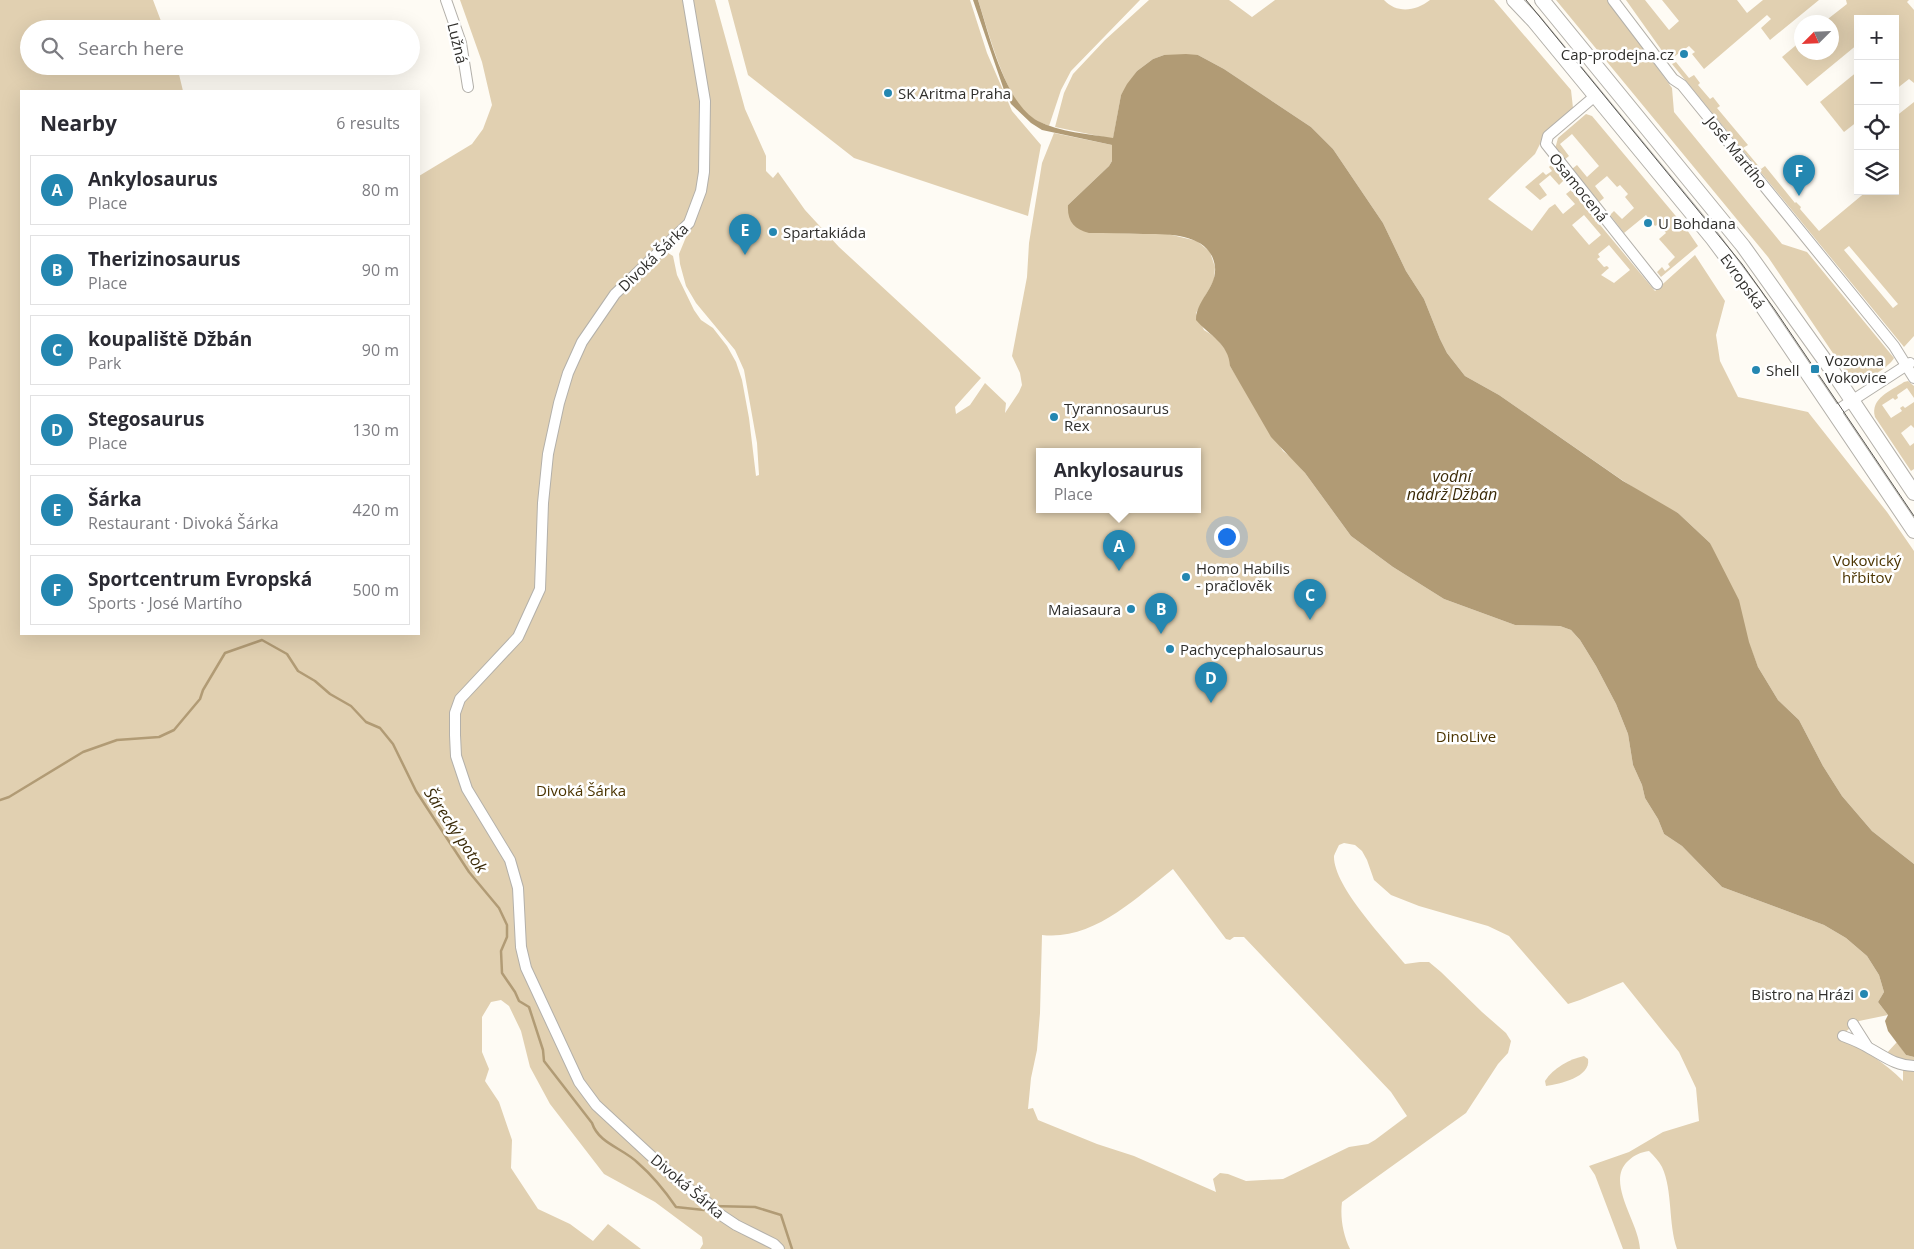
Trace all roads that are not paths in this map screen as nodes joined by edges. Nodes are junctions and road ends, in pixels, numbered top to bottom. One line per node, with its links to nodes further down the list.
1 (446, 0): 6 (street, Lužná)
2 (688, 0): 19 (street, Divoká Šárka)
3 (1514, 0): 7 (main road, Evropská)
4 (1542, 0): 11 (main road, Evropská)
5 (1613, 0): 9 (street, José Martího)
6 (468, 87)
7 (1595, 96): 8 (street, Osamocená); 12 (main road, Evropská)
8 (1657, 284)
9 (1909, 364): 10 (street, José Martího); 11 (street)
10 (1914, 378)
11 (1852, 400): 12 (street); 13 (main road, Evropská)
12 (1833, 413): 14 (main road, Evropská)
13 (1914, 493)
14 (1914, 531)
15 (1853, 1024): 17 (street)
16 (1843, 1036): 17 (street)
17 (1868, 1046): 18 (street)
18 (1914, 1066)
19 (779, 1249)

